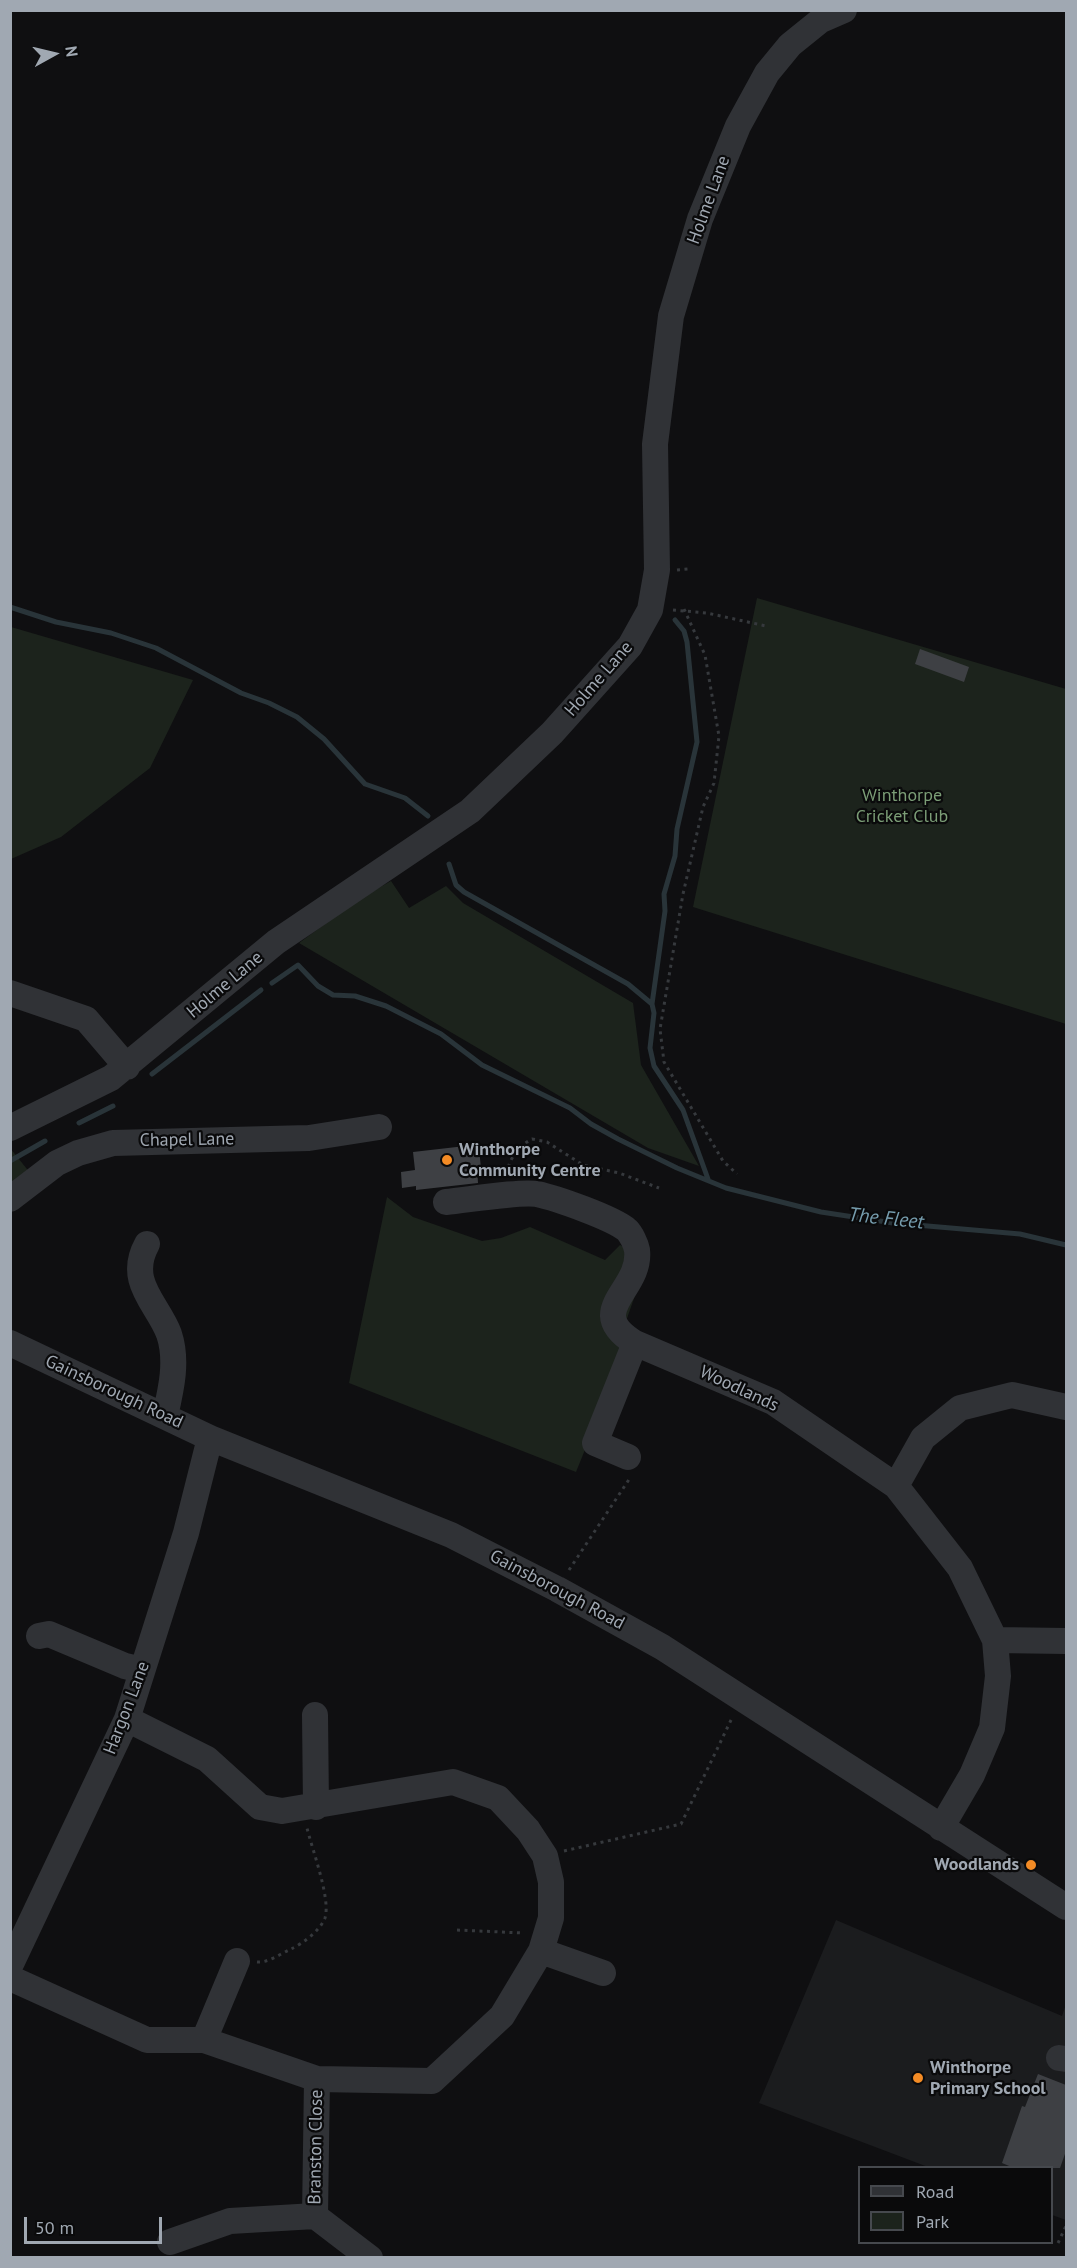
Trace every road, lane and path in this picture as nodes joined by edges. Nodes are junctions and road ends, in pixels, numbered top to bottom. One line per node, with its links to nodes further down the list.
1 (844, 10): 3 (street, Holme Lane)
2 (684, 609): 3 (path); 4 (path); 9 (path)
3 (650, 610): 6 (street, Holme Lane)
4 (766, 626)
5 (10, 993): 6 (street)
6 (127, 1066): 8 (street, Holme Lane)
7 (379, 1127): 12 (street, Chapel Lane)
8 (10, 1128)
9 (737, 1174)
10 (659, 1188): 11 (path)
11 (499, 1198): 13 (street); 16 (street, Woodlands)
12 (10, 1199)
13 (446, 1202)
14 (147, 1244): 18 (street)
15 (10, 1343): 18 (street, Gainsborough Road)
16 (635, 1343): 20 (street); 21 (street, Woodlands)
17 (1066, 1407): 21 (street)
18 (165, 1416): 19 (street, Gainsborough Road)
19 (210, 1438): 22 (street, Gainsborough Road); 26 (street, Hargon Lane)
20 (628, 1457): 22 (path)
21 (896, 1486): 24 (street, Woodlands)
22 (557, 1589): 27 (street, Gainsborough Road)
23 (39, 1636): 26 (street)
24 (995, 1640): 25 (street); 31 (street, Woodlands)
25 (1066, 1641)
26 (142, 1670): 29 (street, Hargon Lane)
27 (741, 1699): 31 (street, Gainsborough Road); 32 (path)
28 (318, 1714): 30 (street)
29 (127, 1719): 30 (street); 37 (street, Hargon Lane)
30 (309, 1808): 32 (street); 36 (path)
31 (941, 1828): 33 (street, Gainsborough Road)
32 (545, 1856): 35 (street)
33 (1066, 1907)
34 (457, 1930): 35 (path)
35 (543, 1943): 38 (street); 41 (street)
36 (238, 1961): 40 (street)
37 (10, 1966)
38 (603, 1973)
39 (10, 1978): 40 (street)
40 (204, 2040): 41 (street)
41 (317, 2079): 42 (street, Branston Close)
42 (315, 2216): 44 (street, Branston Close); 46 (street, Branston Close)
43 (1066, 2226): 45 (path)
44 (168, 2241)
45 (1058, 2242)
46 (370, 2258)

